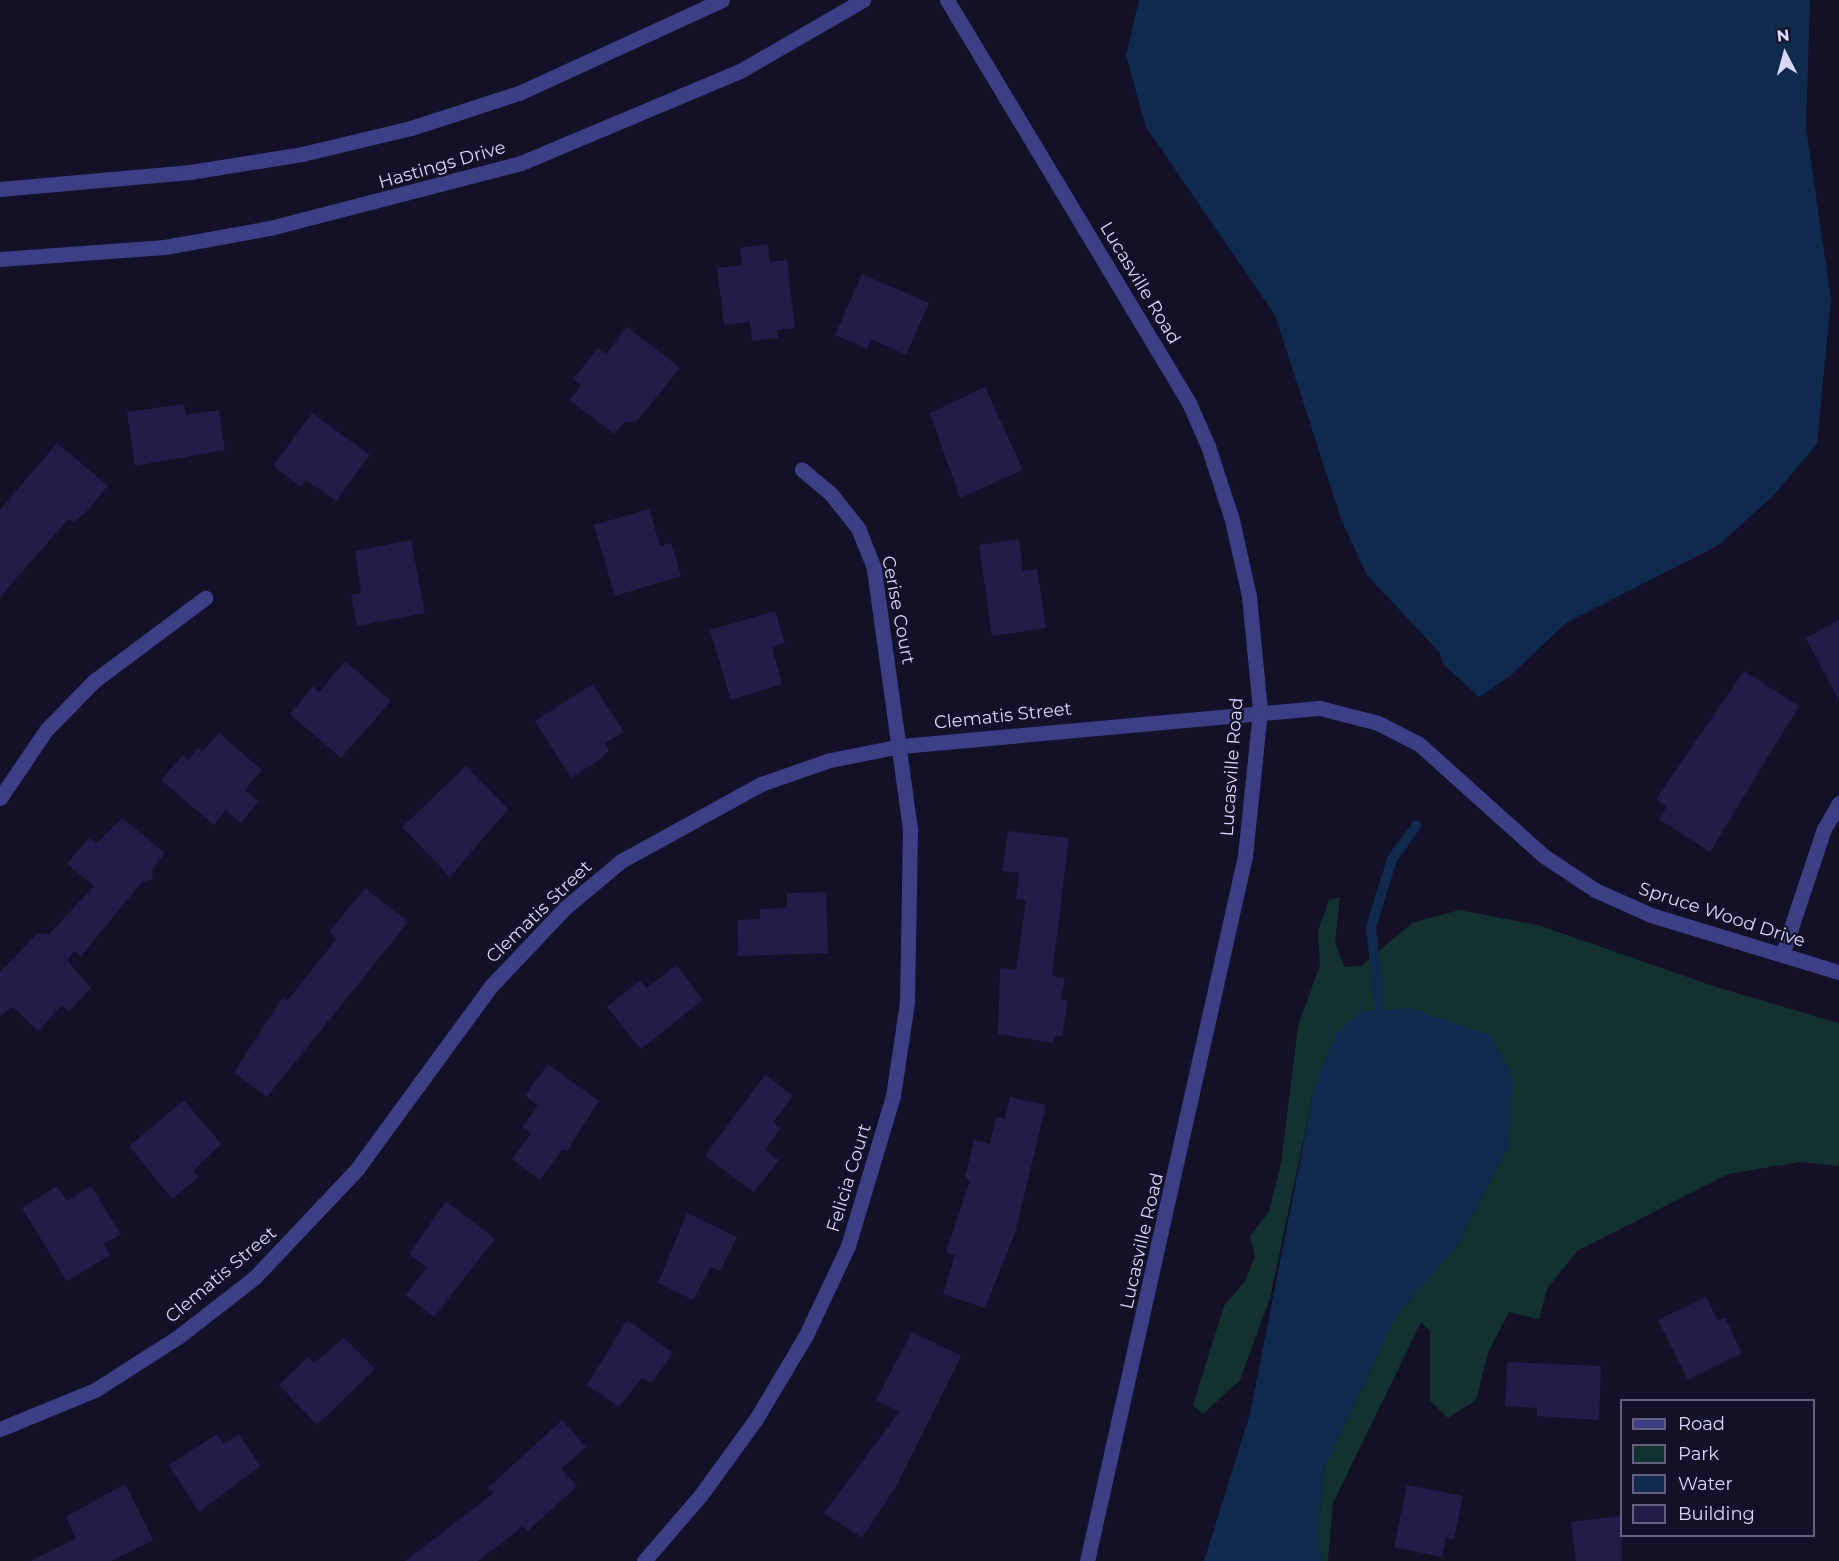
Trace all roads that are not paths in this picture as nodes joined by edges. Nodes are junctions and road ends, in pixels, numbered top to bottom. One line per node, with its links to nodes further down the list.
1 (722, 0): 4 (street)
2 (863, 0): 5 (street, Hastings Drive)
3 (947, 0): 8 (street, Lucasville Road)
4 (0, 189)
5 (0, 259)
6 (802, 470): 9 (street, Cerise Court)
7 (205, 598): 10 (street)
8 (1260, 711): 9 (street, Clematis Street); 12 (street, Spruce Wood Drive); 16 (street, Lucasville Road)
9 (901, 746): 14 (street, Clematis Street); 15 (street, Felicia Court)
10 (0, 798)
11 (1839, 803): 12 (street)
12 (1782, 956): 13 (street, Spruce Wood Drive)
13 (1839, 972)
14 (0, 1429)
15 (644, 1561)
16 (1087, 1561)

